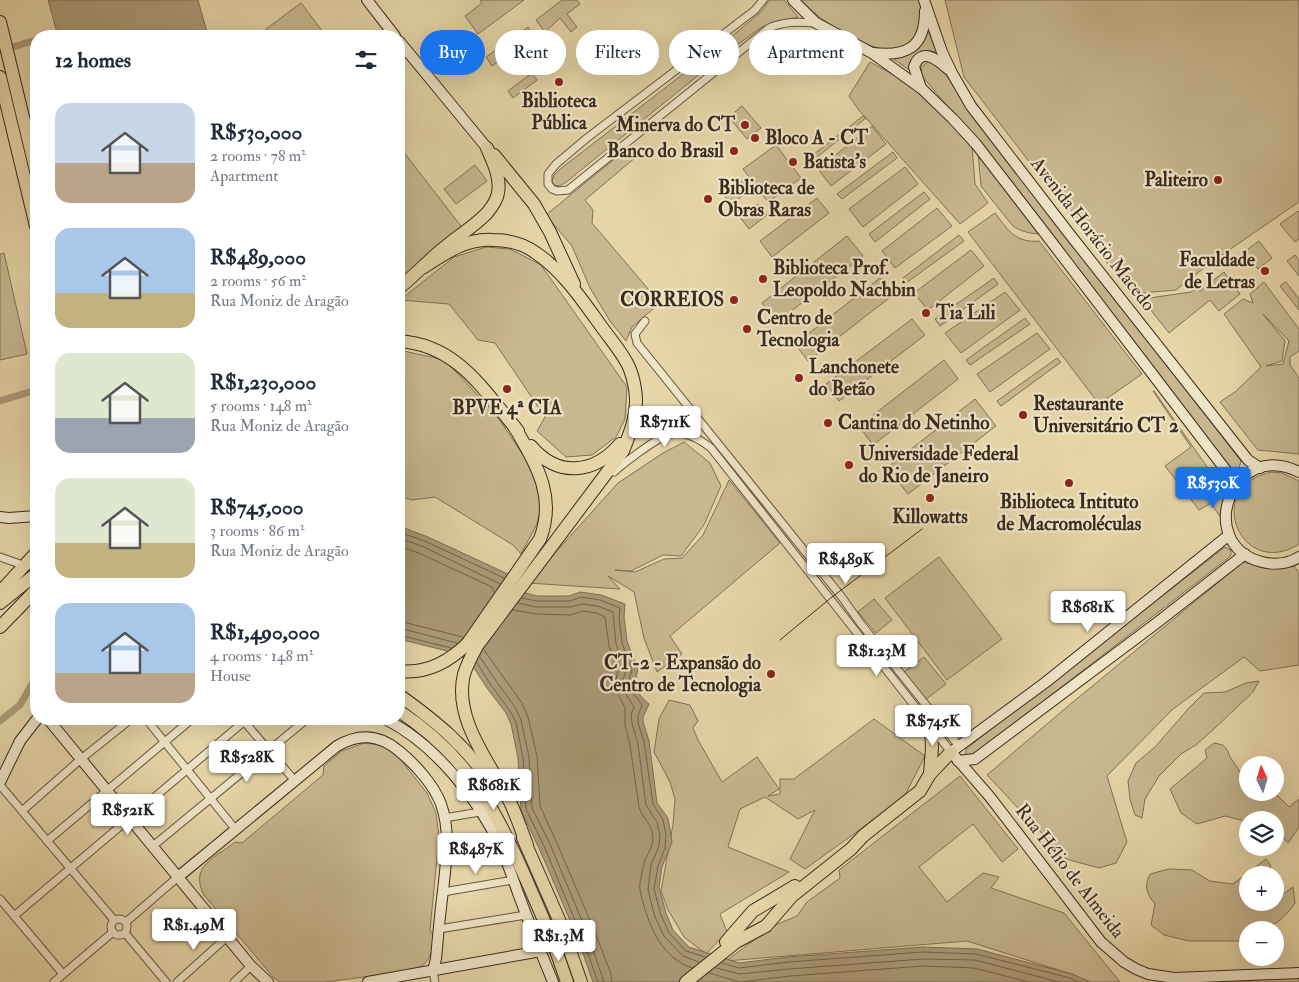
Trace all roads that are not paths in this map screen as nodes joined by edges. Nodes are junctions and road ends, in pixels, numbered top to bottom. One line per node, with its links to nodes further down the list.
1 (367, 0): 7 (street)
2 (763, 0): 6 (street)
3 (793, 0): 6 (street, Avenida Horácio Macedo)
4 (925, 2): 9 (street); 10 (street, Avenida Horácio Macedo)
5 (0, 22): 13 (highway)
6 (816, 23): 9 (street, Avenida Horácio Macedo)
7 (390, 30)
8 (405, 48): 14 (street)
9 (872, 53): 12 (street, Avenida Horácio Macedo)
10 (952, 73): 12 (street); 23 (street, Avenida Horácio Macedo)
11 (0, 77): 15 (highway)
12 (922, 89): 25 (street, Avenida Horácio Macedo)
13 (30, 146)
14 (487, 148): 16 (highway); 18 (highway)
15 (30, 201)
16 (424, 267): 17 (highway); 18 (highway)
17 (405, 283)
18 (581, 298): 22 (highway)
19 (645, 321): 59 (street)
20 (405, 342): 21 (highway)
21 (514, 426): 22 (highway); 31 (highway)
22 (630, 432): 26 (highway)
23 (1260, 468): 24 (street); 25 (street)
24 (1299, 472)
25 (1233, 487): 29 (street)
26 (586, 502): 31 (highway); 56 (street)
27 (0, 517): 28 (street)
28 (30, 517)
29 (1229, 535): 32 (street); 59 (street)
30 (30, 552): 36 (street)
31 (538, 554): 44 (highway); 76 (highway)
32 (1245, 554): 35 (street); 61 (street)
33 (0, 557): 36 (street)
34 (30, 560): 39 (highway)
35 (1298, 561)
36 (20, 564): 38 (street)
37 (30, 579): 41 (highway)
38 (0, 586)
39 (0, 592)
40 (30, 596): 43 (highway)
41 (0, 603)
42 (30, 605): 43 (highway)
43 (0, 628)
44 (405, 671)
45 (405, 699): 76 (highway)
46 (405, 716): 106 (highway)
47 (32, 725): 66 (street)
48 (53, 725): 60 (street)
49 (124, 725): 60 (street)
50 (151, 725): 57 (street)
51 (185, 725): 57 (street)
52 (239, 725): 62 (street)
53 (249, 725): 58 (street)
54 (300, 725): 58 (street)
55 (394, 725): 70 (street)
56 (931, 728): 59 (street); 63 (highway)
57 (165, 742): 62 (street); 67 (street)
58 (269, 750): 65 (street); 68 (street)
59 (956, 753): 61 (street); 63 (highway); 64 (street, Rua Hélio de Almeida)
60 (81, 759): 67 (street); 69 (street)
61 (975, 759): 64 (street)
62 (187, 769): 68 (street); 72 (street)
63 (930, 774): 80 (highway)
64 (974, 777): 96 (street, Rua Hélio de Almeida)
65 (295, 781): 71 (street); 73 (street)
66 (0, 783): 69 (street)
67 (107, 791): 72 (street); 74 (street)
68 (211, 798): 73 (street); 77 (street)
69 (22, 812): 74 (street)
70 (480, 812): 71 (street); 75 (street)
71 (444, 818): 78 (street)
72 (130, 819): 77 (street); 79 (street)
73 (236, 830): 81 (street)
74 (47, 841): 79 (street)
75 (498, 843): 78 (street); 82 (street)
76 (527, 845): 107 (highway)
77 (153, 846): 81 (street)
78 (447, 852): 83 (street)
79 (70, 869): 86 (street); 87 (street)
80 (816, 872): 108 (highway); 109 (highway)
81 (178, 877): 88 (street); 92 (street)
82 (513, 880): 83 (street); 85 (street)
83 (442, 892): 89 (street)
84 (0, 899): 86 (street)
85 (526, 915): 89 (street); 93 (street)
86 (14, 916): 97 (street)
87 (114, 920): 88 (street); 90 (street)
88 (126, 922): 91 (street)
89 (439, 929): 95 (street)
90 (113, 932): 91 (street); 97 (street)
91 (124, 933): 99 (street)
92 (227, 936): 94 (street); 100 (street)
93 (541, 951): 95 (street); 105 (street)
94 (251, 966): 101 (street); 102 (street)
95 (433, 970): 103 (street); 104 (street)
96 (1299, 973)
97 (64, 974): 98 (street)
98 (54, 982)
99 (166, 982)
100 (177, 982)
101 (234, 982)
102 (268, 982)
103 (368, 982)
104 (435, 982)
105 (553, 982)
106 (567, 982)
107 (581, 982)
108 (676, 982)
109 (686, 982)

